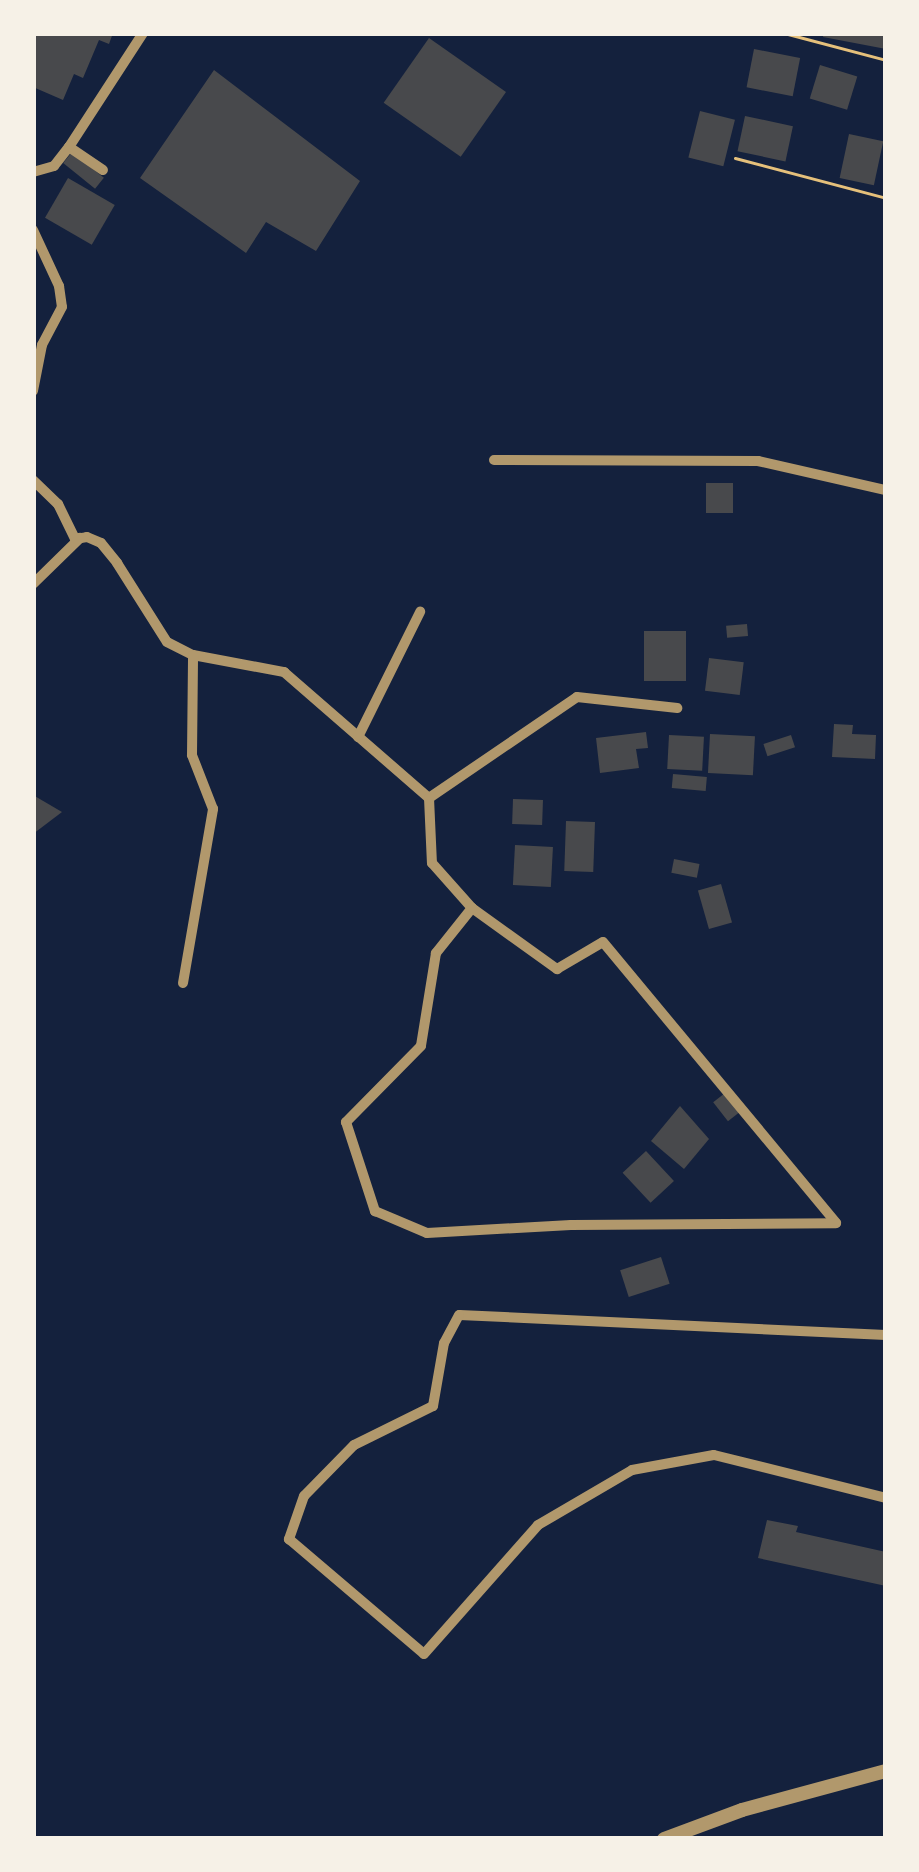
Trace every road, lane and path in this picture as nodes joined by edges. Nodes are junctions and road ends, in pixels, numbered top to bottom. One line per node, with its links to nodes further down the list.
1 (143, 33): 4 (street)
2 (784, 33): 3 (path)
3 (886, 60)
4 (69, 147): 6 (street); 7 (street)
5 (736, 158): 8 (path)
6 (104, 170)
7 (33, 172)
8 (886, 198)
9 (33, 230): 10 (street)
10 (33, 391)
11 (494, 460): 13 (street)
12 (33, 480): 14 (street)
13 (886, 490)
14 (80, 538): 15 (street); 17 (street)
15 (33, 584)
16 (420, 612): 19 (street)
17 (193, 655): 19 (street); 22 (street)
18 (676, 708): 20 (street)
19 (358, 736): 20 (street)
20 (428, 798): 21 (street)
21 (472, 908): 21 (street)
22 (183, 983)
23 (886, 1335): 24 (street)
24 (886, 1498)
25 (886, 1771): 26 (street)
26 (664, 1839)

